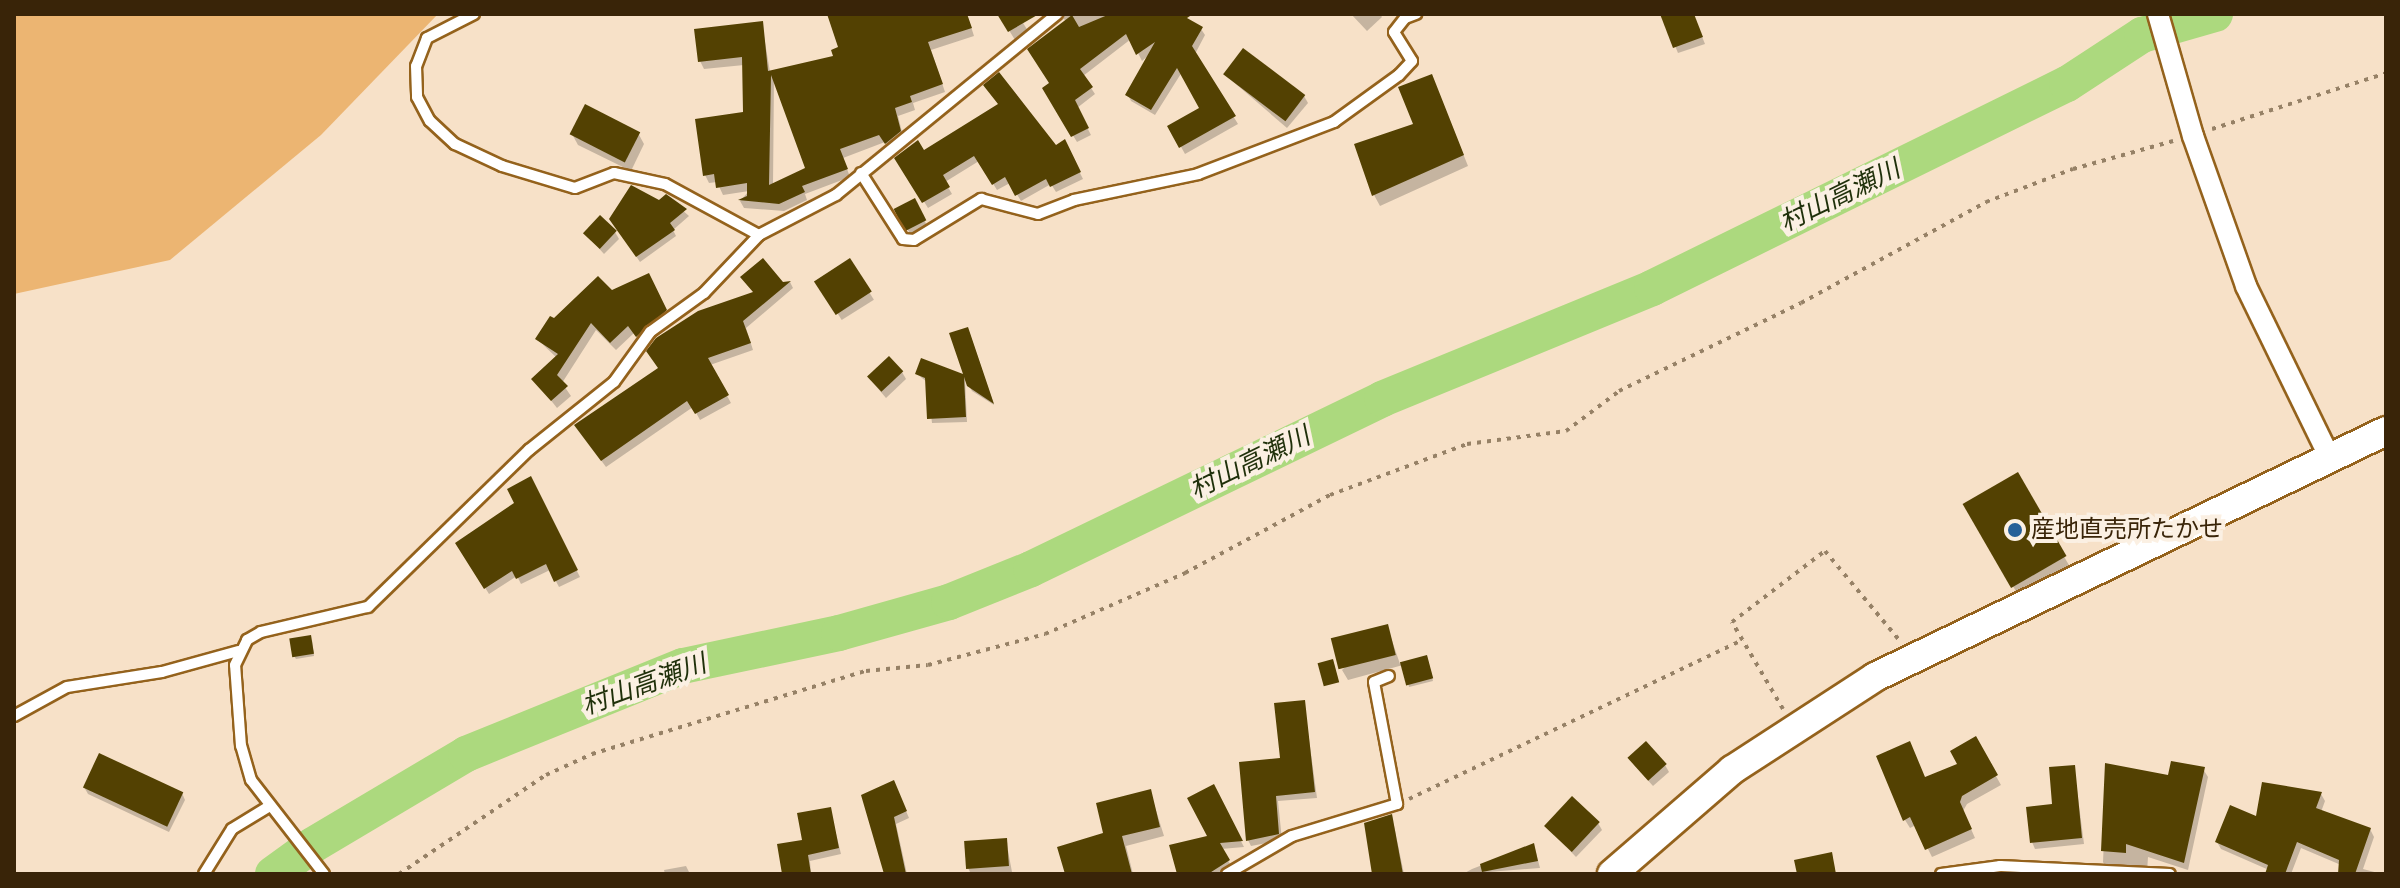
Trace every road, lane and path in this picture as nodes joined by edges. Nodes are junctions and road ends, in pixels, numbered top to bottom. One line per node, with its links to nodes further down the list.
1 (474, 14): 8 (lane)
2 (1057, 14): 7 (lane)
3 (1416, 14): 7 (lane)
4 (2158, 14): 6 (street)
5 (2386, 73): 6 (path)
6 (2193, 136): 10 (street); 21 (path)
7 (861, 173): 8 (lane)
8 (759, 235): 12 (lane)
9 (2386, 431): 10 (street)
10 (2331, 460): 13 (street)
11 (1743, 640): 13 (path); 16 (path); 17 (path)
12 (238, 651): 15 (lane); 18 (lane)
13 (1915, 658): 16 (street)
14 (1389, 676): 17 (lane)
15 (14, 716)
16 (1794, 726): 23 (street)
17 (1397, 804): 22 (lane)
18 (268, 807): 19 (lane); 20 (lane)
19 (204, 874)
20 (324, 874)
21 (399, 874)
22 (1227, 874)
23 (1612, 874)
24 (1941, 874): 25 (lane)
25 (2170, 874)

